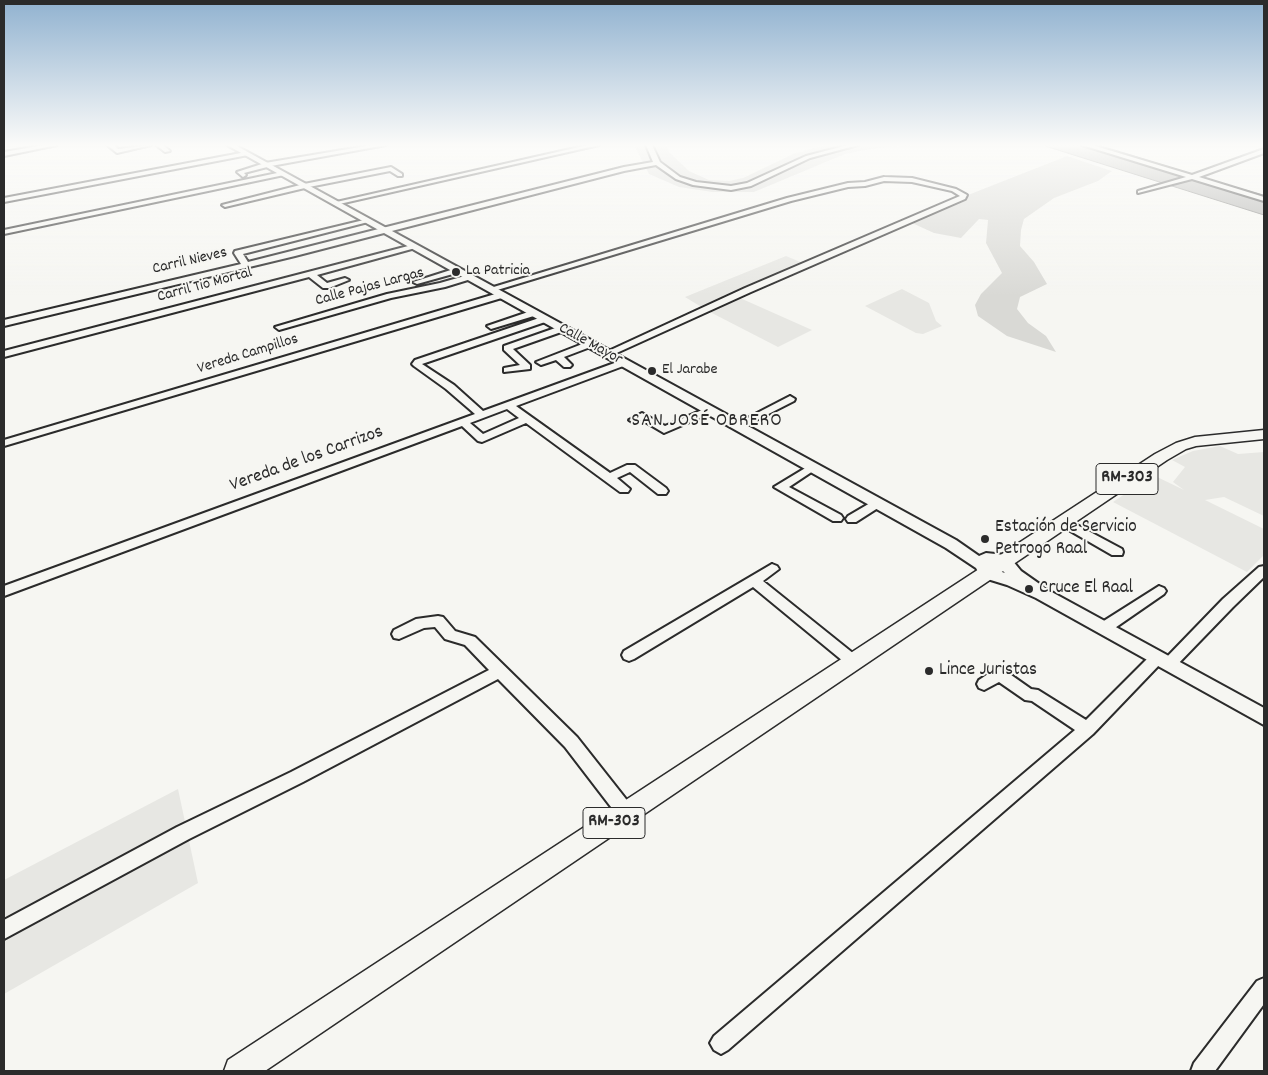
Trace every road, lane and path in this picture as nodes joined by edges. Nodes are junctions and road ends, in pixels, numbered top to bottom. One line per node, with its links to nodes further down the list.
1 (28, 195): 11 (street)
2 (189, 195): 18 (street)
3 (271, 195): 13 (street)
4 (320, 195): 12 (main road, Calle Mayor)
5 (370, 195): 12 (street)
6 (521, 195): 17 (street, Carril Nieves)
7 (806, 195): 37 (street)
8 (964, 195): 49 (street)
9 (1252, 195): 10 (street)
10 (1264, 199)
11 (4, 200)
12 (335, 203): 14 (main road, Calle Mayor)
13 (225, 206)
14 (368, 221): 15 (street); 17 (main road, Calle Mayor)
15 (346, 226): 16 (street); 20 (street)
16 (330, 230): 19 (street); 22 (street)
17 (384, 230): 20 (street, Carril Nieves); 25 (main road, Calle Mayor)
18 (4, 232)
19 (314, 234): 21 (street); 24 (street)
20 (361, 236): 22 (street, Carril Nieves)
21 (291, 240): 23 (street); 27 (street)
22 (344, 241): 24 (street, Carril Nieves)
23 (280, 243): 26 (street); 29 (street)
24 (329, 245): 27 (street, Carril Nieves); 28 (street)
25 (415, 247): 32 (street, Carril Tio Mortal); 33 (main road, Calle Mayor)
26 (254, 249): 30 (street); 31 (street)
27 (303, 252): 29 (street, Carril Nieves)
28 (338, 253)
29 (292, 254): 30 (street, Carril Nieves)
30 (265, 260): 31 (street, Carril Nieves)
31 (245, 264): 41 (street, Carril Nieves)
32 (330, 269): 34 (street, Carril Tio Mortal); 34 (street)
33 (457, 270): 35 (main road, Calle Mayor); 36 (street)
34 (310, 274): 48 (street, Carril Tio Mortal)
35 (468, 277): 36 (street, Calle Pajas Largas); 37 (main road, Calle Mayor)
36 (415, 284): 43 (street, Calle Pajas Largas)
37 (490, 289): 38 (main road, Calle Mayor)
38 (502, 296): 39 (main road, Calle Mayor); 64 (street, Vereda Campillos)
39 (534, 313): 40 (main road, Calle Mayor); 42 (street)
40 (545, 319): 44 (main road, Calle Mayor); 45 (street)
41 (4, 323)
42 (491, 326)
43 (279, 327)
44 (561, 329): 46 (main road, Calle Mayor); 47 (street)
45 (490, 338): 47 (street); 58 (street)
46 (590, 344): 49 (main road, Calle Mayor); 50 (street)
47 (507, 348): 54 (street)
48 (4, 354)
49 (607, 354): 52 (main road, Calle Mayor)
50 (558, 356): 51 (street); 53 (street)
51 (541, 362)
52 (623, 363): 56 (street, Vereda de los Carrizos); 57 (main road, Calle Mayor)
53 (567, 365)
54 (507, 370)
55 (790, 399): 62 (street)
56 (508, 405): 58 (street, Vereda de los Carrizos); 59 (street)
57 (709, 410): 60 (street); 62 (main road, Calle Mayor)
58 (480, 414): 61 (street, Vereda de los Carrizos)
59 (526, 419): 61 (street); 66 (street)
60 (634, 420)
61 (462, 422): 78 (street, Vereda de los Carrizos)
62 (737, 426): 65 (main road, Calle Mayor)
63 (1264, 435): 72 (highway, RM-303)
64 (4, 444)
65 (812, 467): 69 (main road, Calle Mayor); 70 (street)
66 (609, 478): 67 (street); 68 (street)
67 (624, 489)
68 (662, 491)
69 (877, 503): 71 (street); 74 (main road, Calle Mayor)
70 (837, 518)
71 (852, 519)
72 (1064, 522): 73 (street); 74 (highway, RM-303)
73 (1117, 552)
74 (995, 567): 80 (main road, Calle Mayor); 84 (highway, RM-303)
75 (772, 569): 77 (street)
76 (1264, 570): 83 (street)
77 (753, 580): 82 (street); 84 (street)
78 (4, 591)
79 (1159, 591): 80 (street)
80 (1104, 628): 83 (main road, Calle Mayor)
81 (400, 634): 85 (street)
82 (629, 655)
83 (1163, 661): 87 (main road, Calle Mayor); 88 (street)
84 (854, 662): 89 (highway, RM-303)
85 (500, 671): 89 (street); 90 (street)
86 (984, 684): 88 (street)
87 (1264, 717)
88 (1087, 729): 92 (street)
89 (627, 814): 93 (highway, RM-303)
90 (4, 930)
91 (1264, 988): 94 (street)
92 (721, 1043)
93 (239, 1071)
94 (1202, 1071)

